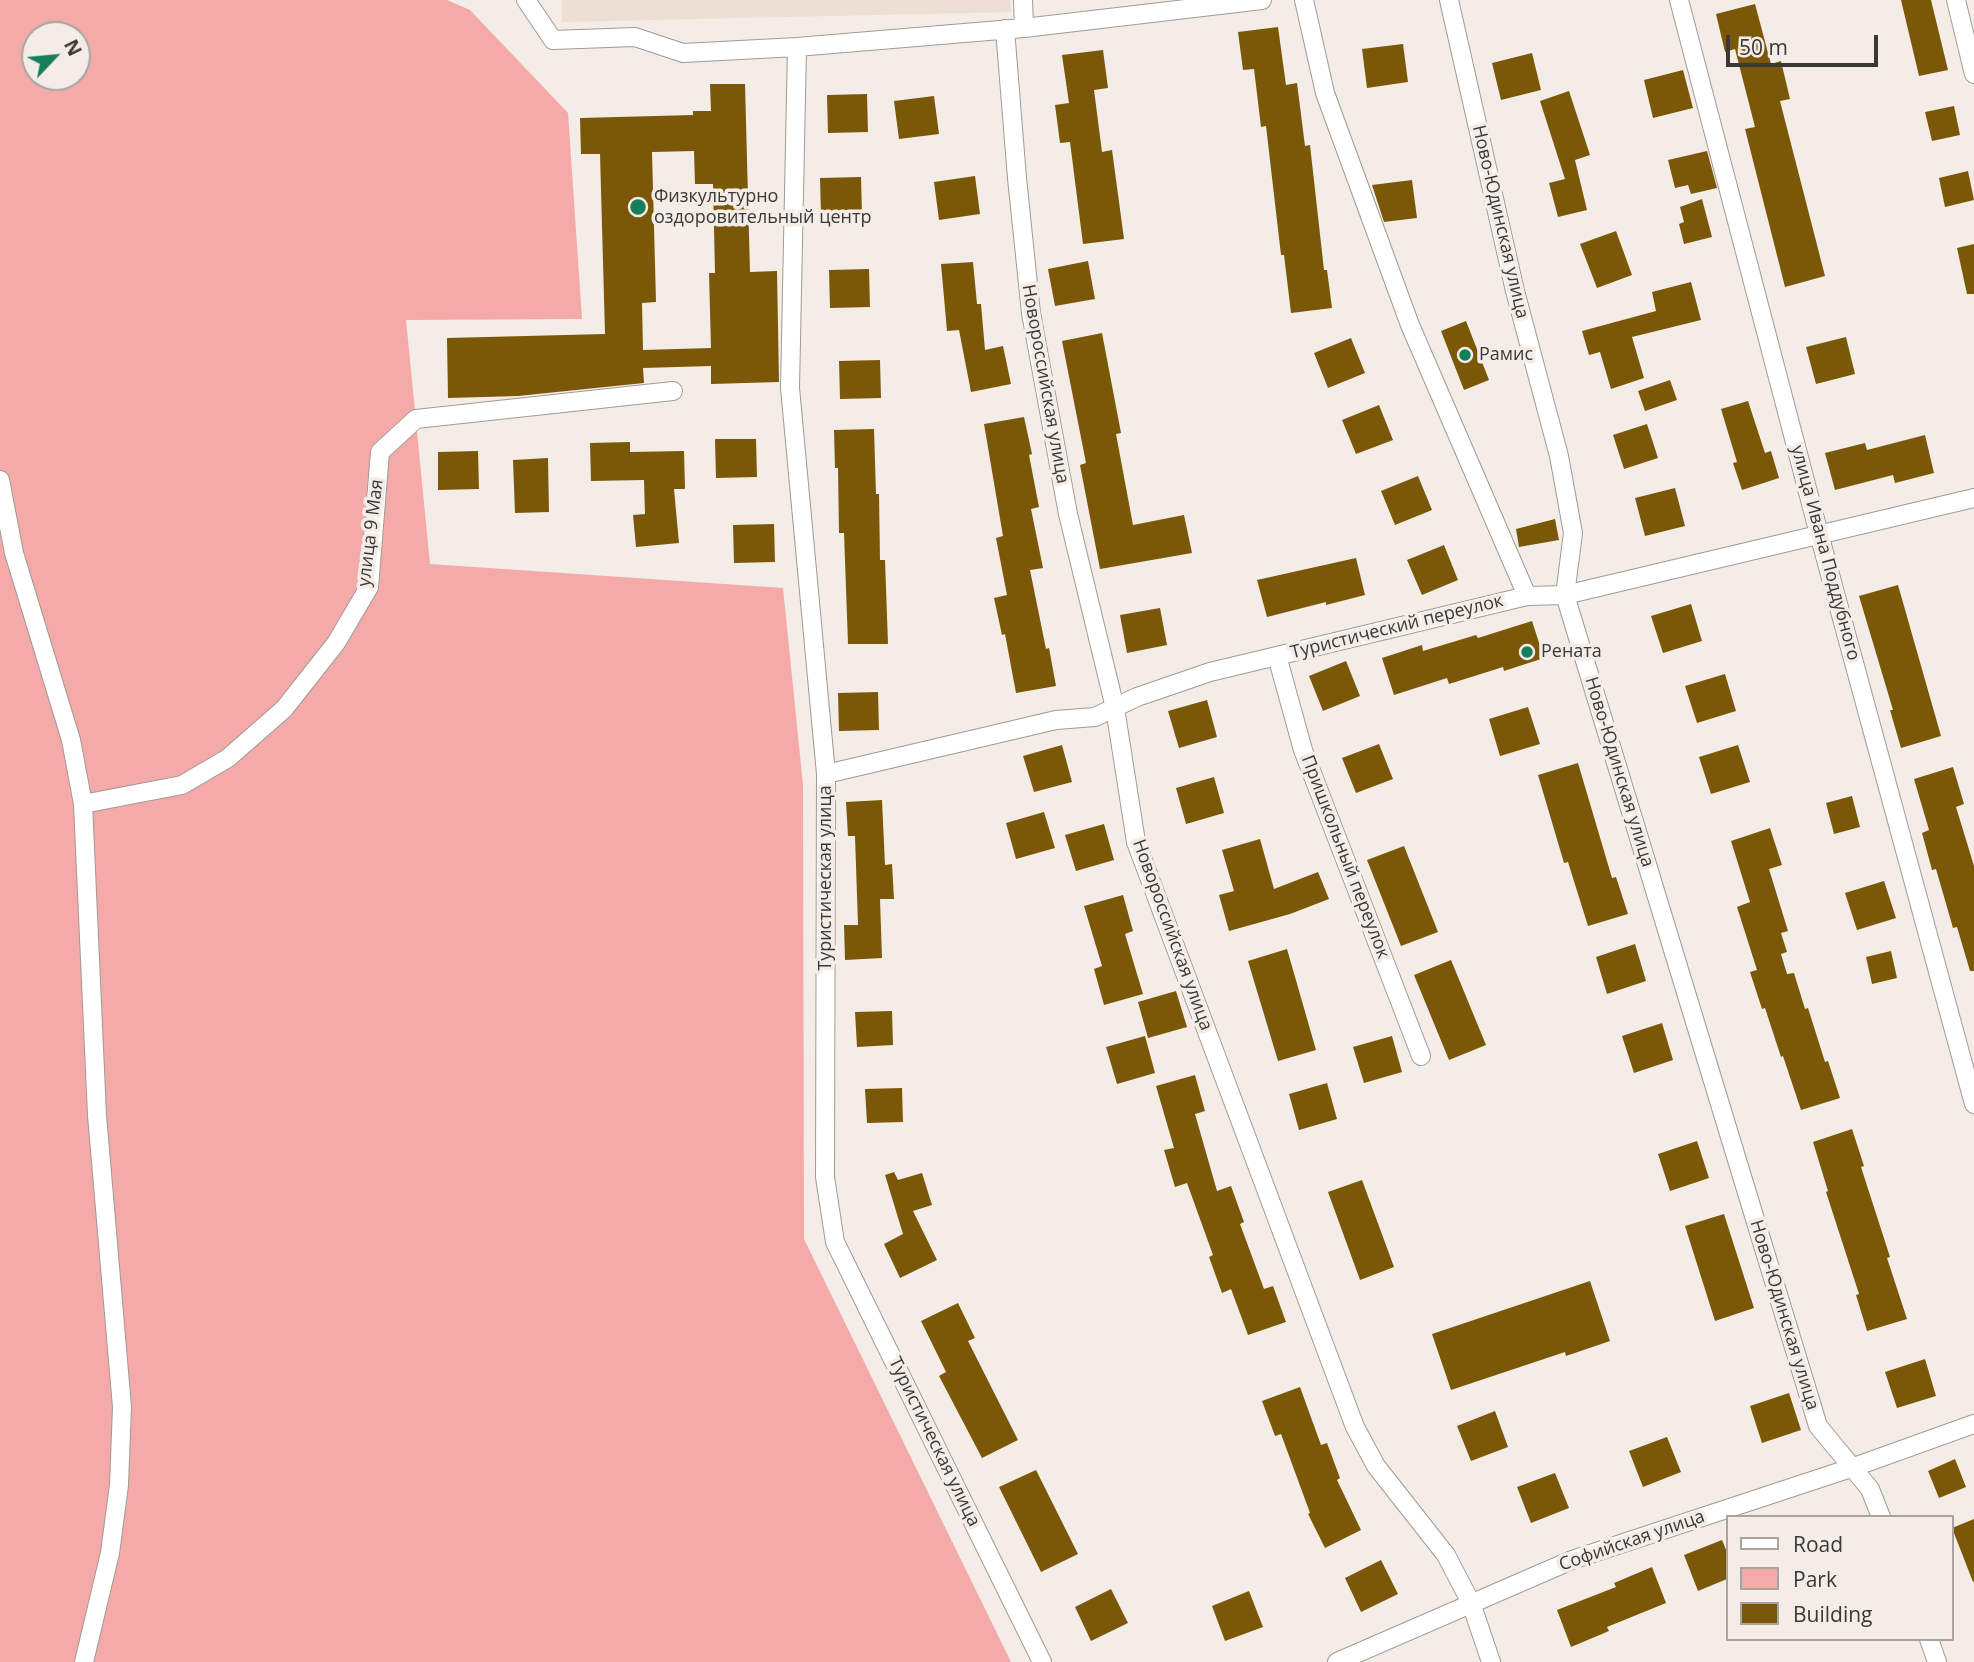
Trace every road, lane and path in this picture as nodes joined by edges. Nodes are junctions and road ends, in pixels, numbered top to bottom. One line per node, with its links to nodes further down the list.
1 (526, 0): 10 (street)
2 (1023, 0): 8 (street)
3 (1262, 0): 8 (street)
4 (1304, 0): 17 (street)
5 (1450, 0): 16 (street, Ново-Юдинская улица)
6 (1679, 0): 15 (street, улица Ивана Поддубного)
7 (1956, 0): 11 (street)
8 (1024, 28): 9 (street)
9 (1005, 29): 10 (street); 19 (street, Новороссийская улица)
10 (797, 47): 20 (street, Туристическая улица)
11 (1974, 74)
12 (673, 391): 21 (street, улица 9 Мая)
13 (0, 480): 21 (street)
14 (1974, 498): 15 (street, Туристический переулок)
15 (1819, 534): 16 (street, Туристический переулок); 23 (street, улица Ивана Поддубного)
16 (1566, 594): 17 (street, Туристический переулок); 25 (street, Ново-Юдинская улица)
17 (1527, 596): 18 (street, Туристический переулок)
18 (1277, 656): 19 (street, Туристический переулок); 22 (street, Пришкольный переулок)
19 (1115, 708): 20 (street, Туристический переулок); 27 (street, Новороссийская улица)
20 (826, 774): 30 (street, Туристическая улица)
21 (83, 804): 29 (street)
22 (1421, 1056)
23 (1974, 1104)
24 (1974, 1424): 25 (street, Софийская улица)
25 (1854, 1467): 26 (street, Ново-Юдинская улица); 27 (street, Софийская улица)
26 (1880, 1515)
27 (1471, 1603): 31 (street, Софийская улица); 32 (street, Новороссийская улица)
28 (1929, 1641): 33 (street)
29 (84, 1662)
30 (1042, 1662)
31 (1337, 1662)
32 (1491, 1662)
33 (1937, 1662)

